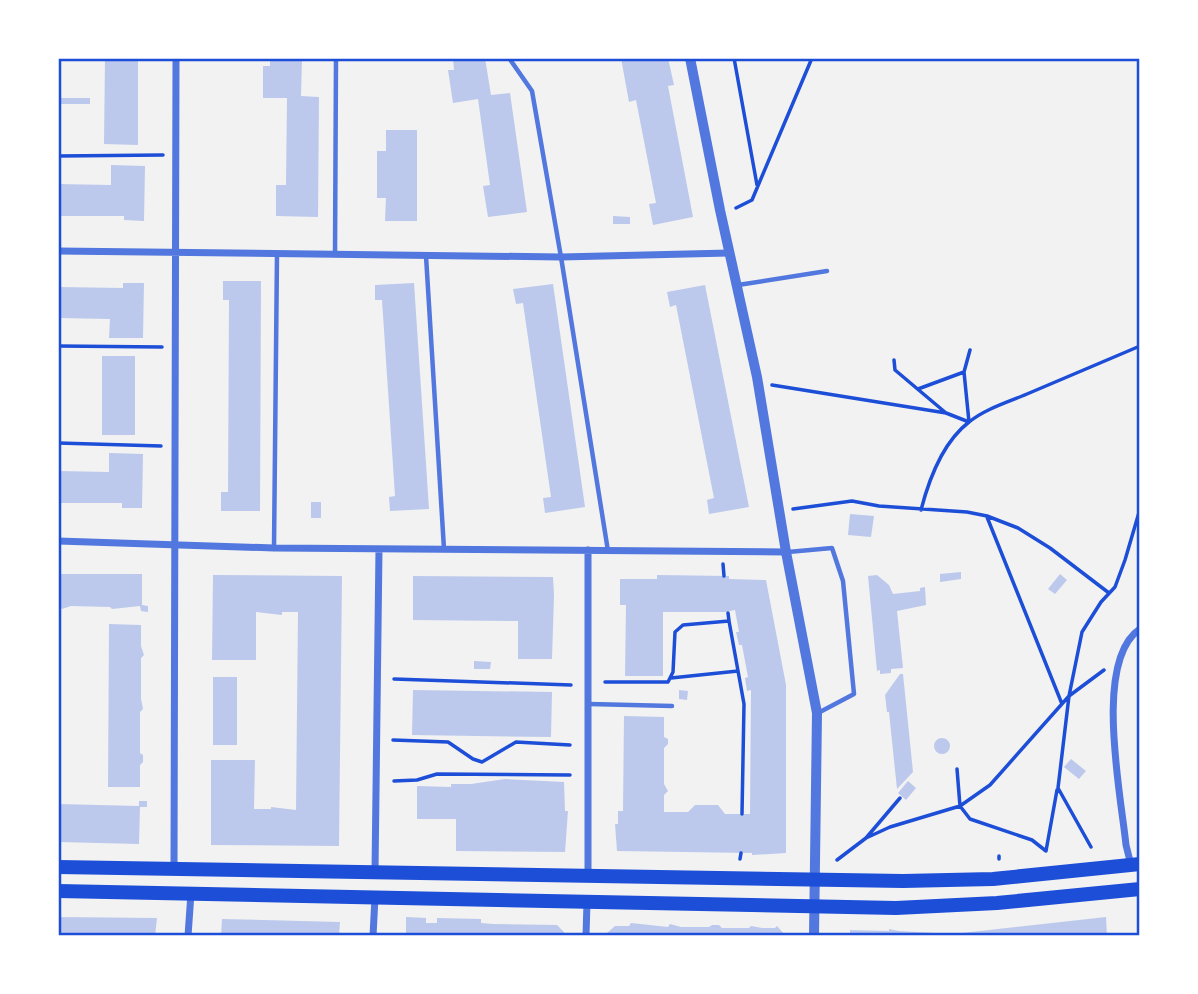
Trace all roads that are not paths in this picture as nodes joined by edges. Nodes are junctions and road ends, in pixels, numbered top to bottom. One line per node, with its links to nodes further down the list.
1 (176, 58): 6 (street)
2 (336, 58): 9 (lane)
3 (509, 58): 11 (lane)
4 (690, 58): 7 (street)
5 (58, 251): 6 (street)
6 (176, 253): 8 (street); 15 (street)
7 (729, 253): 11 (street); 13 (street)
8 (277, 254): 9 (street); 16 (lane)
9 (335, 255): 10 (street)
10 (426, 255): 11 (street); 18 (lane)
11 (561, 257): 20 (lane)
12 (827, 271): 13 (lane)
13 (736, 285): 21 (street)
14 (58, 541): 15 (street)
15 (175, 545): 16 (street); 28 (street)
16 (274, 548): 17 (street)
17 (379, 549): 18 (street); 29 (street)
18 (444, 549): 19 (street)
19 (588, 550): 20 (street); 23 (street)
20 (608, 551): 21 (street)
21 (786, 552): 25 (street); 25 (lane)
22 (1140, 629): 26 (street)
23 (588, 704): 24 (lane); 30 (street)
24 (672, 706)
25 (817, 713): 31 (street)
26 (1135, 864): 31 (main road)
27 (58, 867): 28 (main road)
28 (174, 869): 29 (main road)
29 (375, 873): 30 (main road)
30 (588, 877): 31 (main road)
31 (815, 878): 37 (street)
32 (1140, 889): 37 (main road)
33 (58, 891): 34 (main road)
34 (191, 893): 35 (main road); 38 (street)
35 (375, 897): 36 (main road); 39 (street)
36 (587, 901): 37 (main road); 40 (street)
37 (816, 906): 41 (street)
38 (188, 936)
39 (373, 936)
40 (586, 936)
41 (814, 936)

